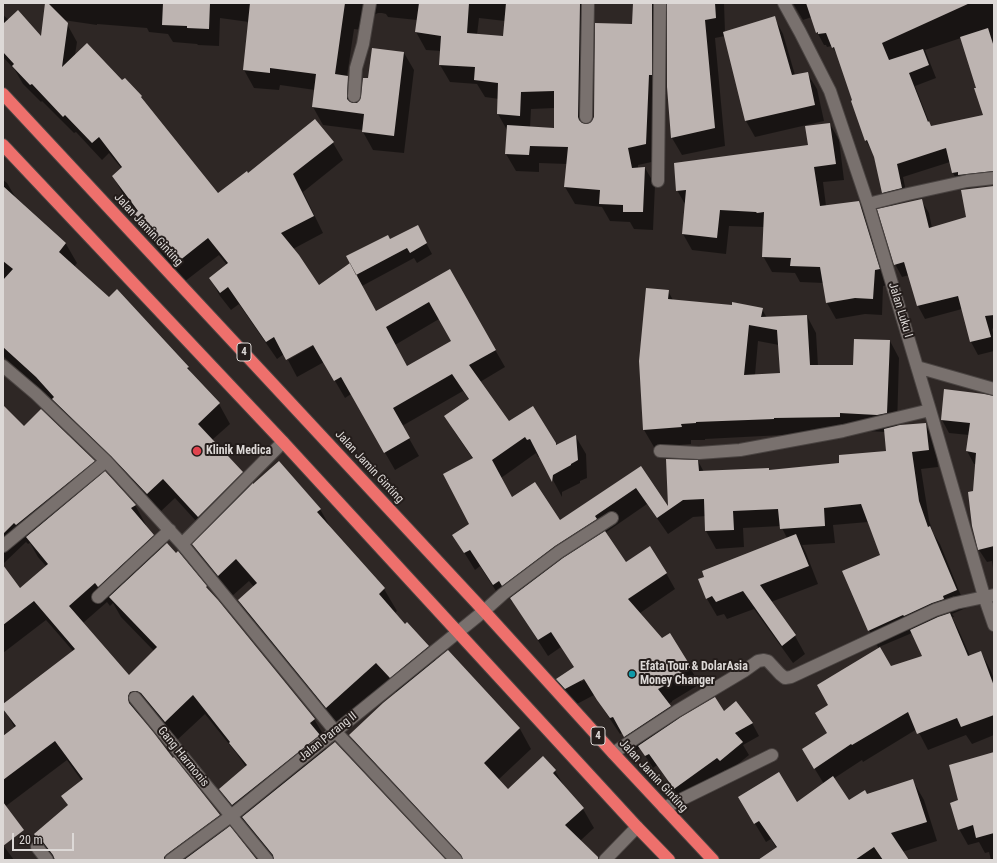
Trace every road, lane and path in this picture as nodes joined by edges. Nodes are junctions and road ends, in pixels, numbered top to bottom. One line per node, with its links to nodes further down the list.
1 (370, 3): 6 (street)
2 (588, 3): 7 (street)
3 (660, 3): 10 (street)
4 (784, 3): 11 (street, Jalan Luku I)
5 (3, 94): 25 (highway, Jalan Jamin Ginting / 4)
6 (354, 96)
7 (586, 117)
8 (4, 149): 16 (highway)
9 (994, 178): 11 (street)
10 (658, 181)
11 (868, 204): 13 (street, Jalan Luku I)
12 (3, 366): 18 (street)
13 (917, 367): 14 (street); 15 (street, Jalan Luku I)
14 (994, 389)
15 (930, 410): 17 (street); 23 (street, Jalan Luku I)
16 (283, 442): 21 (street); 27 (highway)
17 (660, 451)
18 (106, 460): 20 (street); 22 (street)
19 (612, 518): 25 (street, Jalan Parang II)
20 (170, 530): 21 (street); 24 (street)
21 (182, 544): 29 (street)
22 (3, 546)
23 (989, 596): 26 (street, Jalan Luku I); 30 (street)
24 (98, 597)
25 (484, 611): 27 (street, Jalan Parang II); 30 (highway, Jalan Jamin Ginting / 4)
26 (994, 626)
27 (457, 632): 29 (street, Jalan Parang II); 34 (highway)
28 (135, 698): 33 (street, Gang Harmonis)
29 (335, 731): 33 (street, Jalan Parang II); 39 (street)
30 (613, 753): 32 (highway, Jalan Jamin Ginting / 4)
31 (772, 755): 32 (street)
32 (664, 808): 42 (highway, Jalan Jamin Ginting / 4)
33 (231, 816): 37 (street, Jalan Parang II); 38 (street, Gang Harmonis)
34 (637, 827): 40 (street); 41 (highway)
35 (37, 847): 36 (street)
36 (47, 860)
37 (170, 860)
38 (266, 860)
39 (456, 860)
40 (605, 860)
41 (669, 860)
42 (713, 860)

